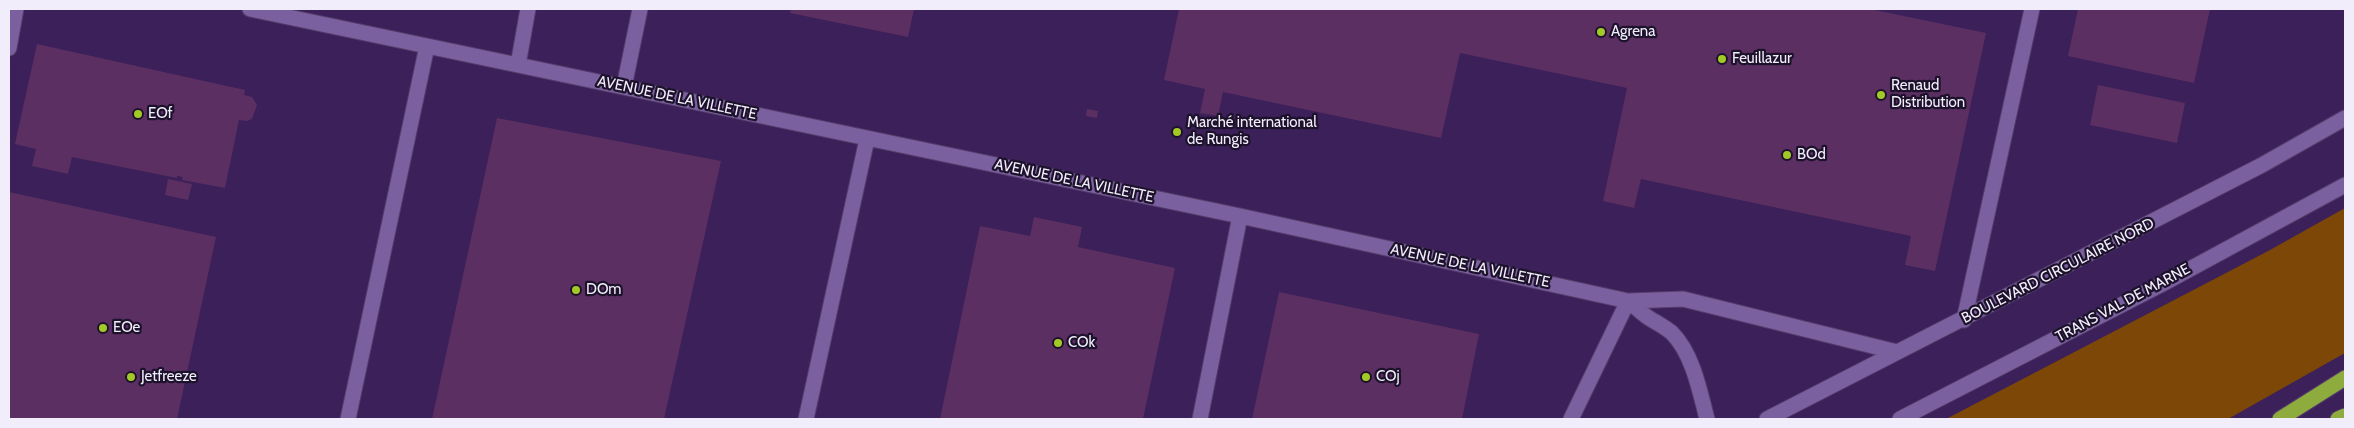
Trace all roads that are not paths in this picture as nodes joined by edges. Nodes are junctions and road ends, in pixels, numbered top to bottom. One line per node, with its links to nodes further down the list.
1 (16, 9): 7 (street)
2 (250, 9): 6 (street, AVENUE DE LA VILLETTE)
3 (528, 9): 8 (street)
4 (640, 9): 9 (street)
5 (2032, 9): 15 (street)
6 (427, 46): 8 (street, AVENUE DE LA VILLETTE); 19 (street)
7 (9, 48)
8 (518, 65): 9 (street, AVENUE DE LA VILLETTE)
9 (624, 87): 11 (street, AVENUE DE LA VILLETTE)
10 (2345, 118): 15 (street, BOULEVARD CIRCULAIRE NORD)
11 (867, 139): 13 (street, AVENUE DE LA VILLETTE); 20 (street)
12 (2345, 185): 25 (street, TRANS VAL DE MARNE)
13 (1240, 216): 14 (street, AVENUE DE LA VILLETTE); 21 (street)
14 (1628, 301): 16 (street, AVENUE DE LA VILLETTE); 22 (street); 23 (street)
15 (1964, 320): 16 (street, BOULEVARD CIRCULAIRE NORD)
16 (1896, 352): 24 (street, BOULEVARD CIRCULAIRE NORD)
17 (2345, 378): 26 (highway)
18 (2345, 416): 27 (highway)
19 (348, 419)
20 (806, 419)
21 (1200, 419)
22 (1571, 419)
23 (1707, 419)
24 (1768, 419)
25 (1900, 419)
26 (2280, 419)
27 (2338, 419)

